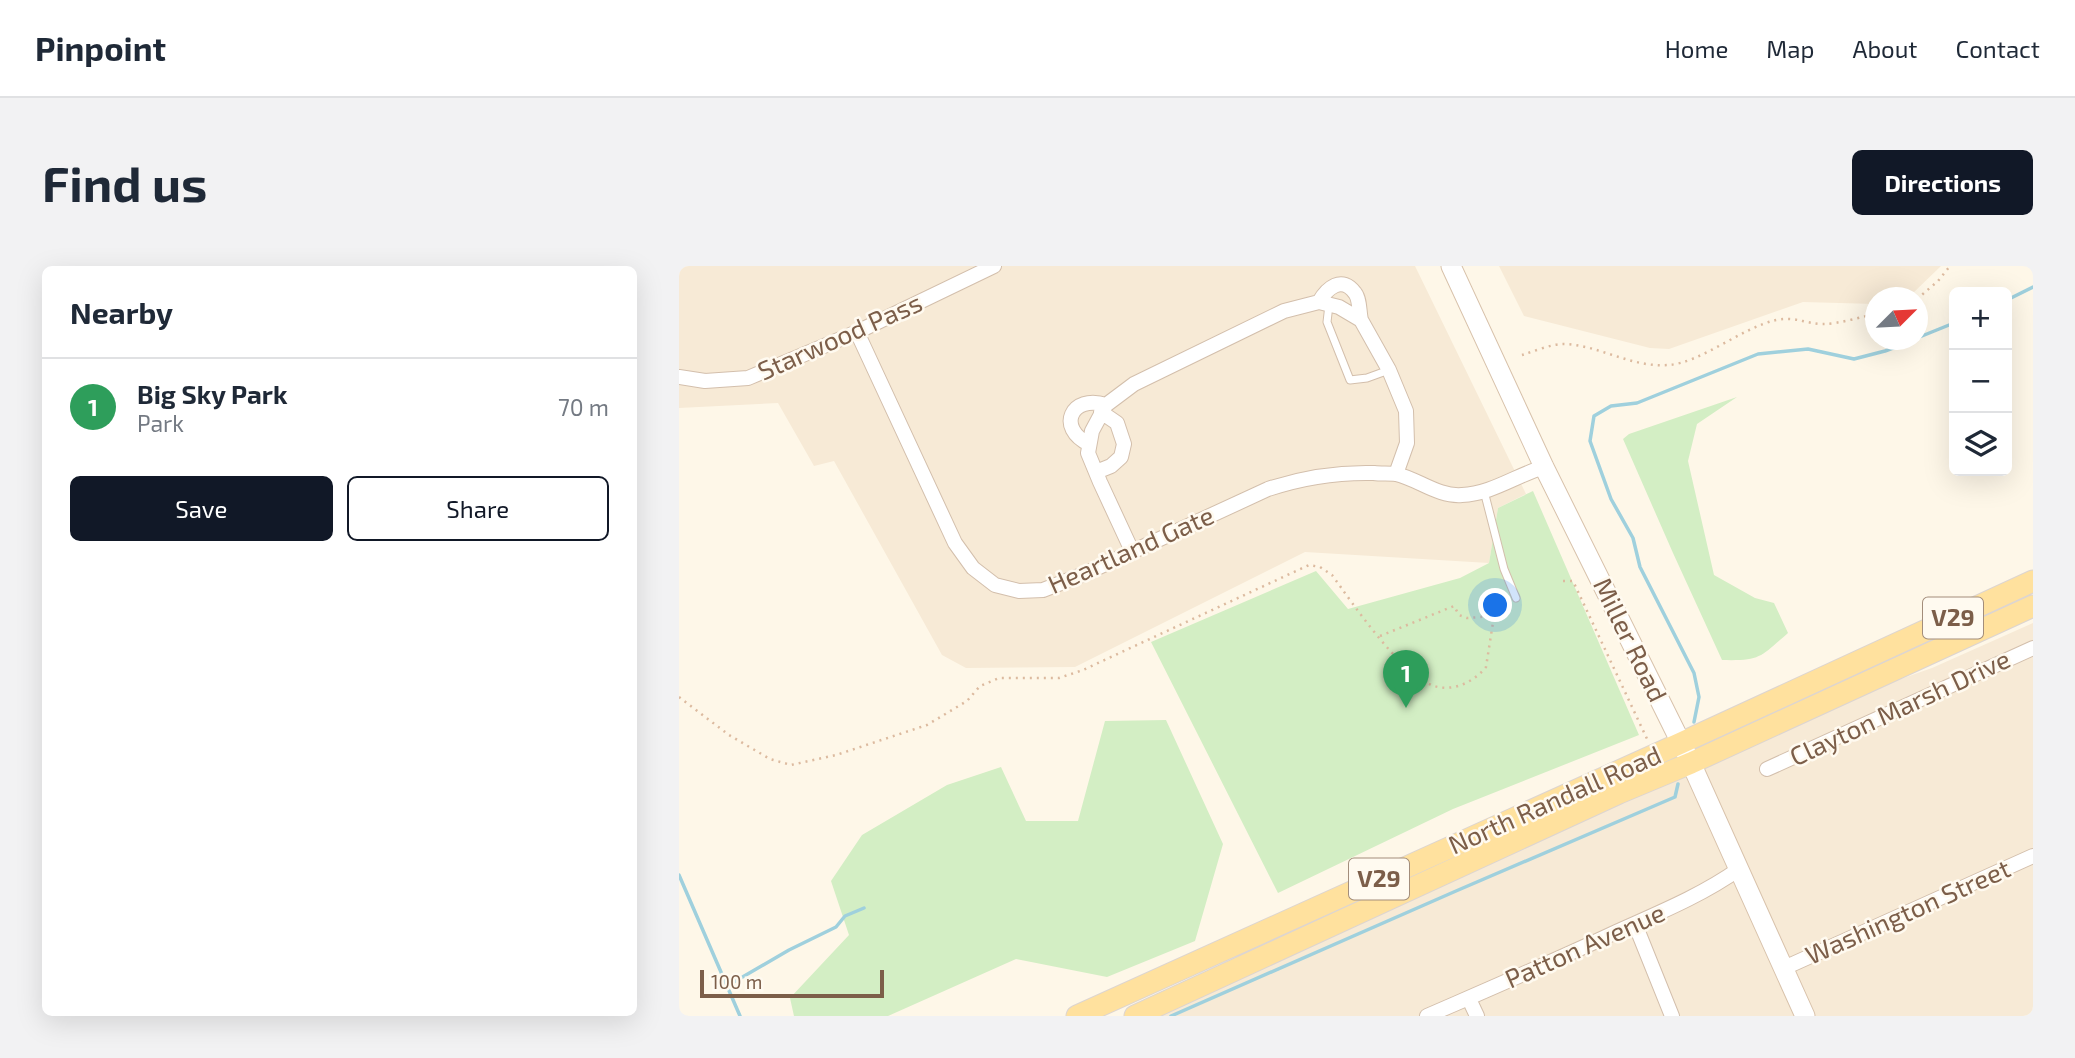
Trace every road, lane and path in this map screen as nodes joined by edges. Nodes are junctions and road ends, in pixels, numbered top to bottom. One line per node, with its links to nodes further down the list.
1 (994, 266): 8 (street, Starwood Pass)
2 (1451, 266): 14 (street, Miller Road)
3 (1950, 266): 4 (path)
4 (1928, 290)
5 (1324, 303): 7 (street); 7 (street); 10 (lane); 12 (street)
6 (1865, 316): 9 (path)
7 (1361, 320): 10 (street)
8 (857, 332): 11 (street, Starwood Pass); 18 (street, Heartland Gate)
9 (1522, 355)
10 (1389, 370): 16 (street)
11 (679, 377)
12 (1103, 409): 13 (street); 13 (street); 15 (street)
13 (1089, 444): 15 (street)
14 (1544, 467): 17 (street, Heartland Gate); 29 (street, Miller Road)
15 (1096, 472): 18 (street)
16 (1396, 474): 17 (street, Heartland Gate); 18 (street, Heartland Gate)
17 (1484, 491): 21 (lane)
18 (1132, 551)
19 (1563, 581): 28 (path)
20 (2033, 582): 29 (main road, North Randall Road / V29)
21 (1515, 598)
22 (2033, 606): 30 (main road, North Randall Road / V29)
23 (1504, 611): 24 (path)
24 (1494, 616): 25 (path); 25 (path)
25 (1379, 636): 27 (path)
26 (2033, 648): 31 (street, Clayton Marsh Drive)
27 (679, 698)
28 (1643, 730)
29 (1681, 743): 30 (street, Miller Road); 37 (main road, North Randall Road / V29)
30 (1691, 763): 33 (street, Miller Road); 38 (main road, North Randall Road / V29)
31 (1767, 769)
32 (2033, 856): 35 (street, Washington Street)
33 (1739, 869): 34 (street, Patton Avenue); 35 (street, Miller Road)
34 (1635, 924): 36 (street, Patton Avenue); 41 (street)
35 (1784, 968): 42 (street, Miller Road)
36 (1469, 999): 39 (street, Patton Avenue); 40 (street)
37 (1077, 1016)
38 (1135, 1016)
39 (1427, 1016)
40 (1477, 1016)
41 (1672, 1016)
42 (1805, 1016)

